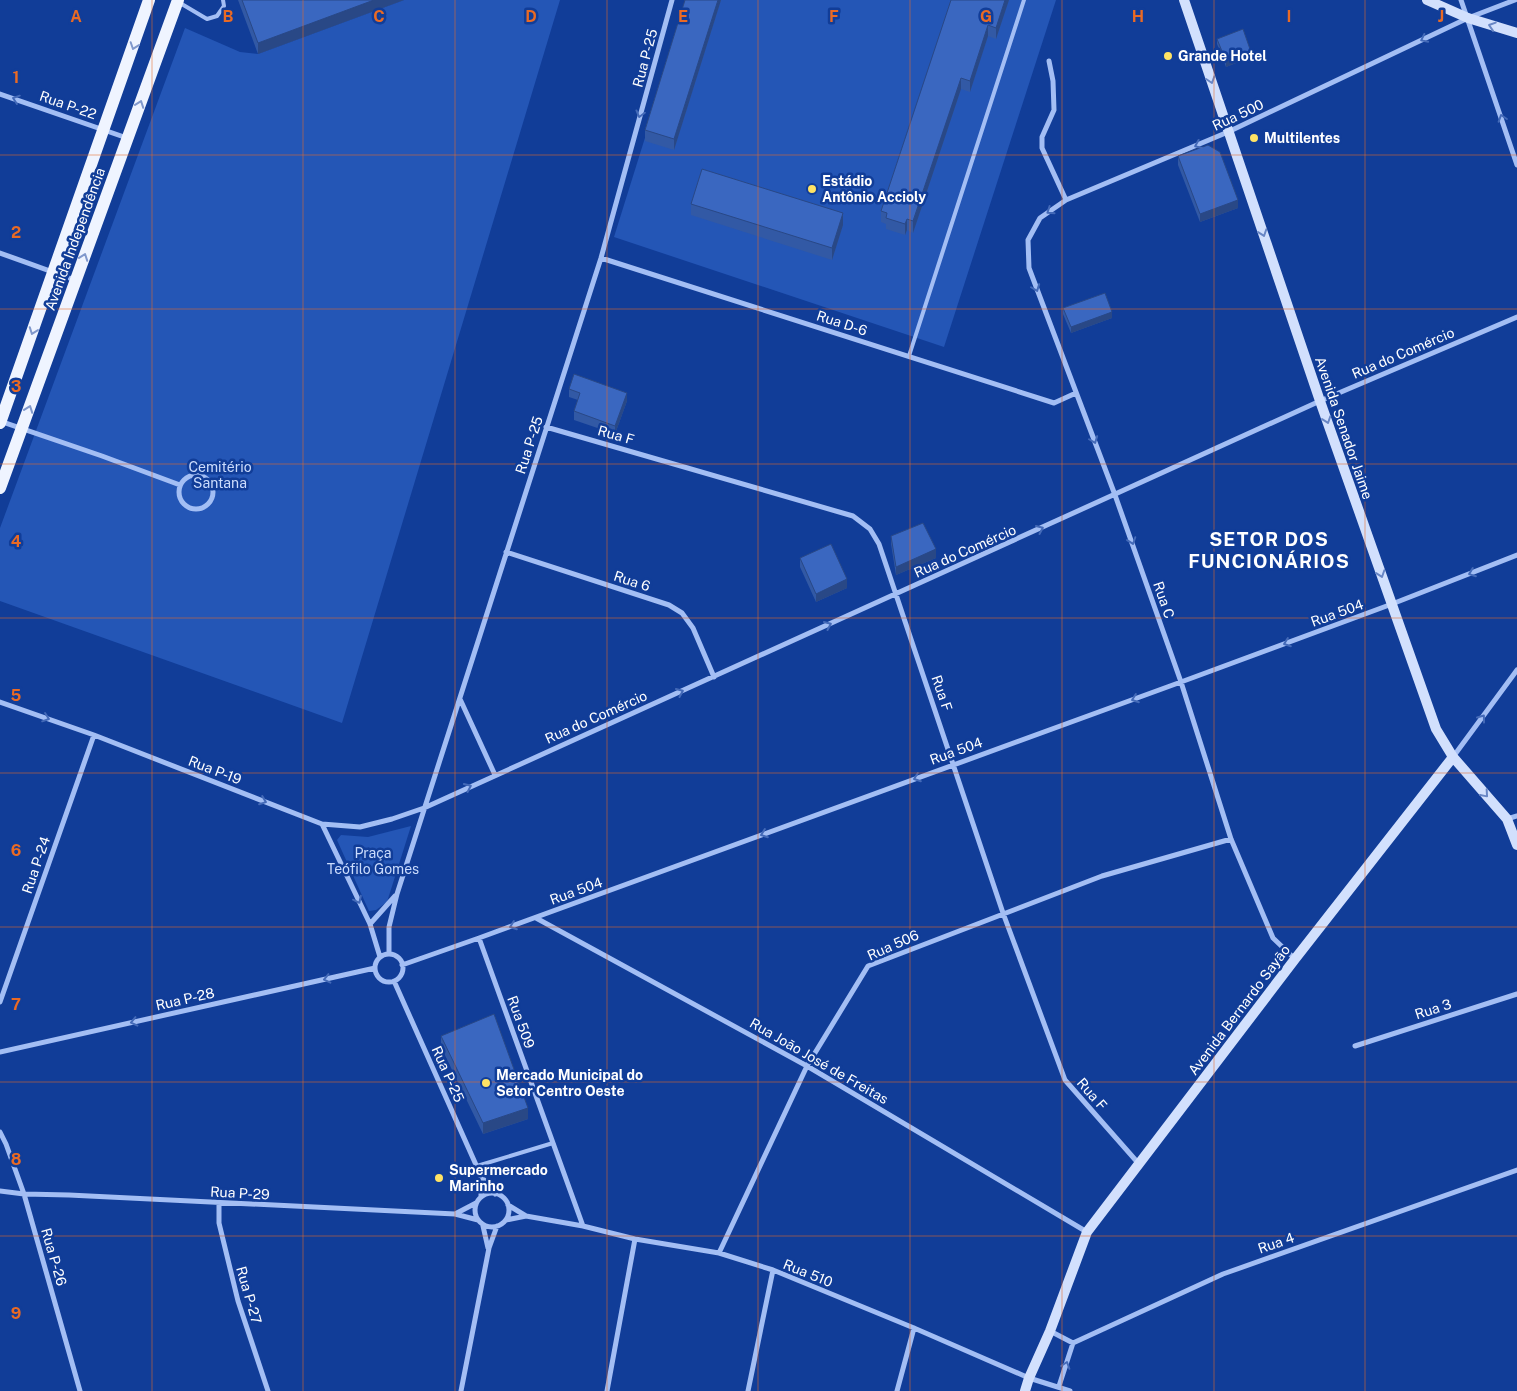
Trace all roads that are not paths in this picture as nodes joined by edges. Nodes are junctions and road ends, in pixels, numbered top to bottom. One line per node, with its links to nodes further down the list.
1 (150, 0): 14 (main road, Avenida Independência, one-way to 14)
2 (223, 0): 9 (lane)
3 (672, 0): 21 (street, Rua P-25, one-way to 21)
4 (1024, 0): 25 (lane)
5 (1184, 0): 15 (street, Avenida Senador Jaime, one-way to 15)
6 (1427, 0): 10 (street)
7 (1461, 0): 10 (street)
8 (1515, 0): 10 (street, Rua 500)
9 (178, 1): 16 (main road, Avenida Independência, one-way to 9)
10 (1468, 18): 11 (street, one-way to 10); 15 (street, Rua 500, one-way to 15); 17 (street, one-way to 10)
11 (1517, 34)
12 (1049, 61): 18 (street)
13 (0, 94): 14 (street, Rua P-22, one-way to 13)
14 (105, 130): 16 (street, Rua P-22); 22 (main road, Avenida Independência)
15 (1228, 132): 18 (street, Rua 500, one-way to 18); 27 (street, Avenida Senador Jaime, one-way to 27)
16 (128, 138): 23 (main road, Avenida Independência, one-way to 16)
17 (1517, 165)
18 (1066, 200): 19 (street, Rua 500, one-way to 19)
19 (1028, 240): 26 (street, Rua C, one-way to 26)
20 (0, 253): 22 (street)
21 (601, 258): 25 (street, Rua D-6); 29 (street, Rua P-25)
22 (54, 273): 23 (street); 28 (main road, Avenida Independência, one-way to 28)
23 (76, 281): 30 (main road, Avenida Independência, one-way to 23)
24 (1517, 317): 27 (street, Rua do Comércio)
25 (909, 356): 26 (street, Rua D-6)
26 (1076, 392): 33 (street, Rua C, one-way to 33)
27 (1320, 401): 33 (street, Rua do Comércio); 37 (street, Avenida Senador Jaime, one-way to 37)
28 (0, 421): 30 (street)
29 (546, 427): 34 (street, Rua P-25); 36 (street, Rua F)
30 (22, 428): 31 (street); 32 (main road, Avenida Independência)
31 (180, 485): 31 (street)
32 (0, 488)
33 (1115, 495): 36 (street, Rua do Comércio, one-way to 33); 40 (street, Rua C, one-way to 40)
34 (506, 552): 39 (street, Rua 6); 41 (street, Rua P-25)
35 (1517, 555): 37 (street, Rua 504, one-way to 37)
36 (897, 594): 39 (street, Rua do Comércio, one-way to 36); 45 (street, Rua F)
37 (1392, 604): 40 (street, Rua 504, one-way to 40); 44 (street, Avenida Senador Jaime)
38 (1517, 670): 44 (street, Avenida Bernardo Sayão, one-way to 38)
39 (714, 677): 46 (street, Rua do Comércio, one-way to 39)
40 (1181, 682): 45 (street, Rua 504, one-way to 45); 50 (street, Rua C)
41 (459, 698): 46 (street); 47 (street, Rua P-25)
42 (0, 702): 43 (street, Rua P-19, one-way to 43)
43 (94, 735): 49 (street, Rua P-19, one-way to 49); 64 (street, Rua P-24)
44 (1453, 757): 48 (street, Avenida Senador Jaime, one-way to 48); 59 (street, Avenida Bernardo Sayão)
45 (954, 764): 53 (street, Rua F); 54 (street, Rua 504, one-way to 54)
46 (496, 775): 47 (street, Rua do Comércio, one-way to 46)
47 (424, 808): 49 (street, Rua P-19); 52 (street, Rua P-25)
48 (1512, 817): 51 (street, Avenida Senador Jaime)
49 (322, 824): 55 (street, one-way to 55)
50 (1231, 839): 53 (street, Rua 506); 59 (street, Rua C)
51 (1517, 845)
52 (397, 894): 55 (street, Rua P-25); 57 (street, Rua P-25)
53 (1003, 913): 67 (street, Rua 506); 70 (street, Rua F)
54 (536, 918): 56 (street, Rua 504, one-way to 56); 67 (street, Rua João José de Freitas)
55 (370, 924): 58 (street)
56 (479, 938): 60 (street, Rua 504); 69 (street, Rua 509)
57 (389, 954): 58 (street); 60 (street)
58 (380, 957): 61 (street)
59 (1295, 959): 70 (street, Avenida Bernardo Sayão)
60 (402, 965): 62 (street)
61 (375, 968): 62 (street); 66 (street, Rua P-28, one-way to 66)
62 (394, 981): 71 (street, Rua P-25)
63 (1517, 994): 65 (street, Rua 3)
64 (0, 1002)
65 (1355, 1046)
66 (0, 1052)
67 (807, 1066): 88 (street, Rua João José de Freitas); 91 (street, Rua 506)
68 (0, 1132): 75 (street, Rua P-26)
69 (553, 1143): 71 (lane); 87 (street, Rua 509)
70 (1139, 1164): 88 (street, Avenida Bernardo Sayão)
71 (477, 1166): 73 (street, Rua P-25)
72 (1517, 1170): 95 (street, Rua 4)
73 (481, 1176): 76 (street, Rua P-25); 77 (street, Rua P-25)
74 (0, 1191): 75 (street, Rua P-29)
75 (24, 1194): 79 (street, Rua P-29); 98 (street, Rua P-26)
76 (495, 1194): 77 (street); 80 (street)
77 (481, 1197): 78 (street)
78 (476, 1203): 81 (street); 83 (street)
79 (219, 1204): 81 (street, Rua P-29); 99 (street, Rua P-27)
80 (508, 1205): 82 (street, Rua 510); 84 (street)
81 (455, 1214): 83 (street, Rua P-29)
82 (526, 1216): 84 (street, Rua 510); 87 (street, Rua 510)
83 (478, 1220): 85 (street)
84 (506, 1220): 86 (street)
85 (483, 1226): 86 (street); 90 (street)
86 (497, 1226): 90 (street)
87 (583, 1226): 89 (street, Rua 510)
88 (1087, 1232): 94 (street, Avenida Bernardo Sayão)
89 (635, 1239): 91 (street, Rua 510); 101 (street)
90 (488, 1248): 100 (street)
91 (719, 1253): 92 (street, Rua 510)
92 (773, 1270): 93 (street, Rua 510); 102 (street)
93 (914, 1328): 96 (street, Rua 510); 103 (street)
94 (1050, 1331): 95 (street); 96 (street, Avenida Bernardo Sayão)
95 (1073, 1343): 97 (street, one-way to 95)
96 (1029, 1378): 97 (street, Rua 510); 104 (street, Avenida Bernardo Sayão)
97 (1059, 1386): 105 (street, Rua 510)
98 (80, 1391)
99 (268, 1391)
100 (461, 1391)
101 (607, 1391)
102 (748, 1391)
103 (897, 1391)
104 (1025, 1391)
105 (1070, 1391)

